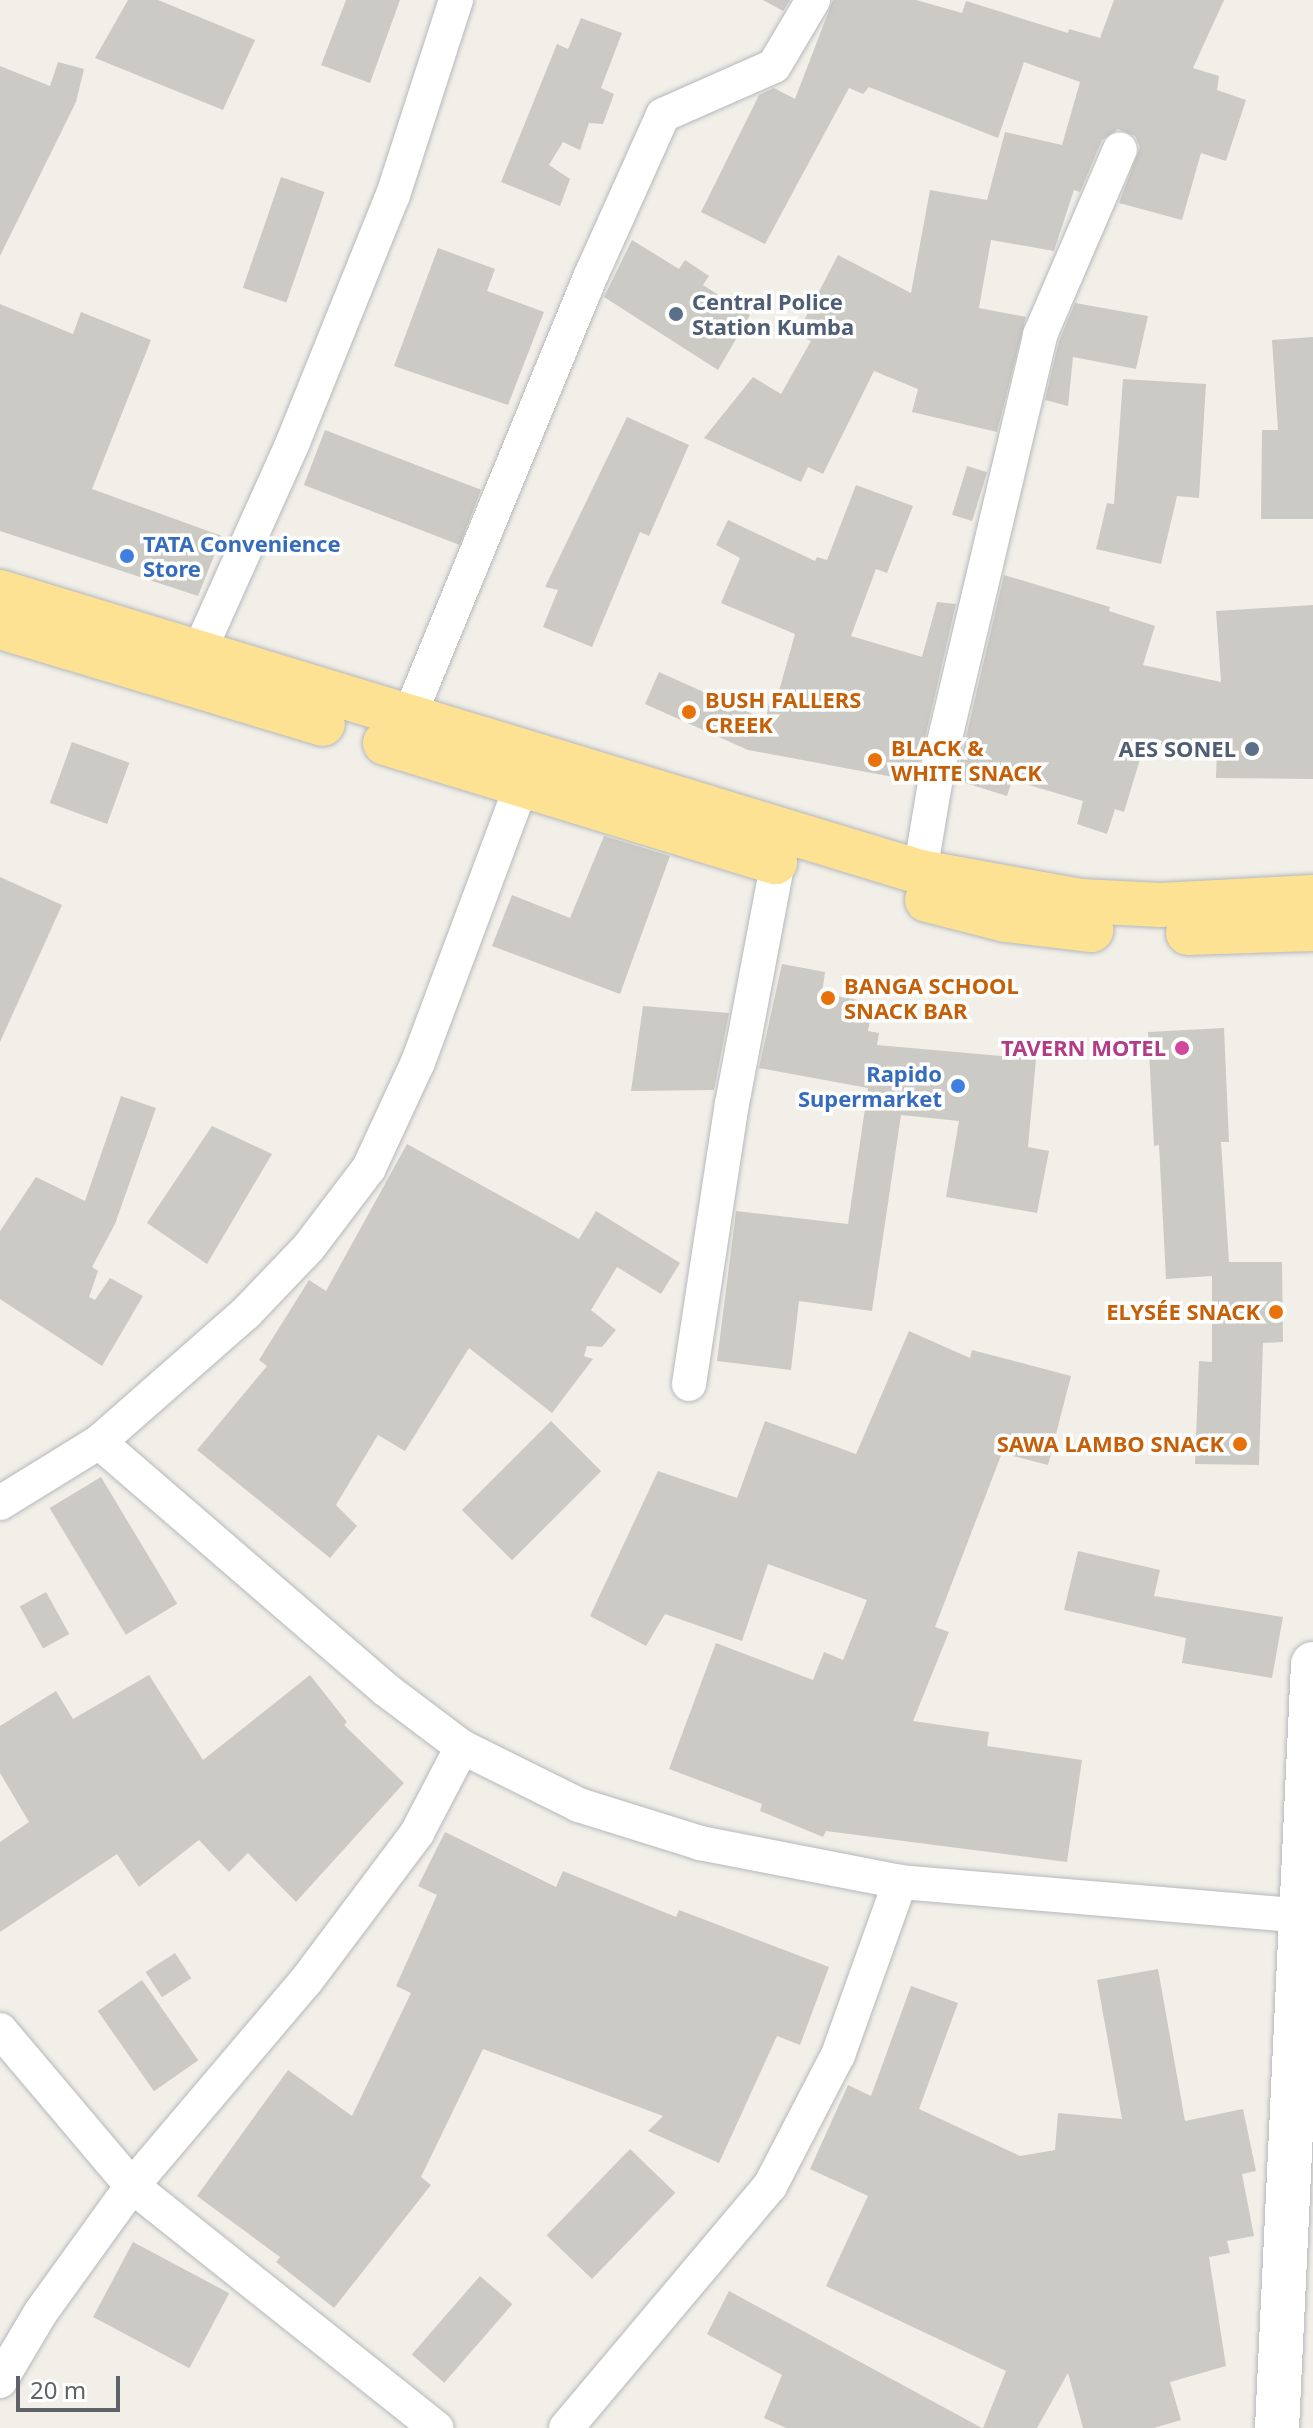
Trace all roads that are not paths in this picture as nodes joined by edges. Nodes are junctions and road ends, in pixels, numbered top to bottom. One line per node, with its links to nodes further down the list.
1 (456, 0): 6 (street)
2 (813, 0): 7 (street)
3 (1120, 149): 10 (street)
4 (0, 592): 6 (highway)
5 (0, 627): 6 (highway)
6 (190, 668): 7 (highway); 8 (highway)
7 (408, 719): 8 (highway)
8 (528, 768): 9 (highway); 14 (street)
9 (780, 848): 10 (highway); 12 (highway); 13 (street)
10 (920, 872): 11 (highway)
11 (1313, 897)
12 (1313, 929)
13 (689, 1384)
14 (99, 1442): 15 (street); 17 (street)
15 (2, 1496)
16 (1313, 1664): 19 (street)
17 (462, 1747): 18 (street); 21 (street)
18 (900, 1882): 19 (street); 24 (street)
19 (1307, 1917): 25 (street)
20 (0, 2030): 21 (street)
21 (132, 2186): 22 (street); 23 (street)
22 (0, 2381)
23 (436, 2428)
24 (566, 2428)
25 (1277, 2428)

